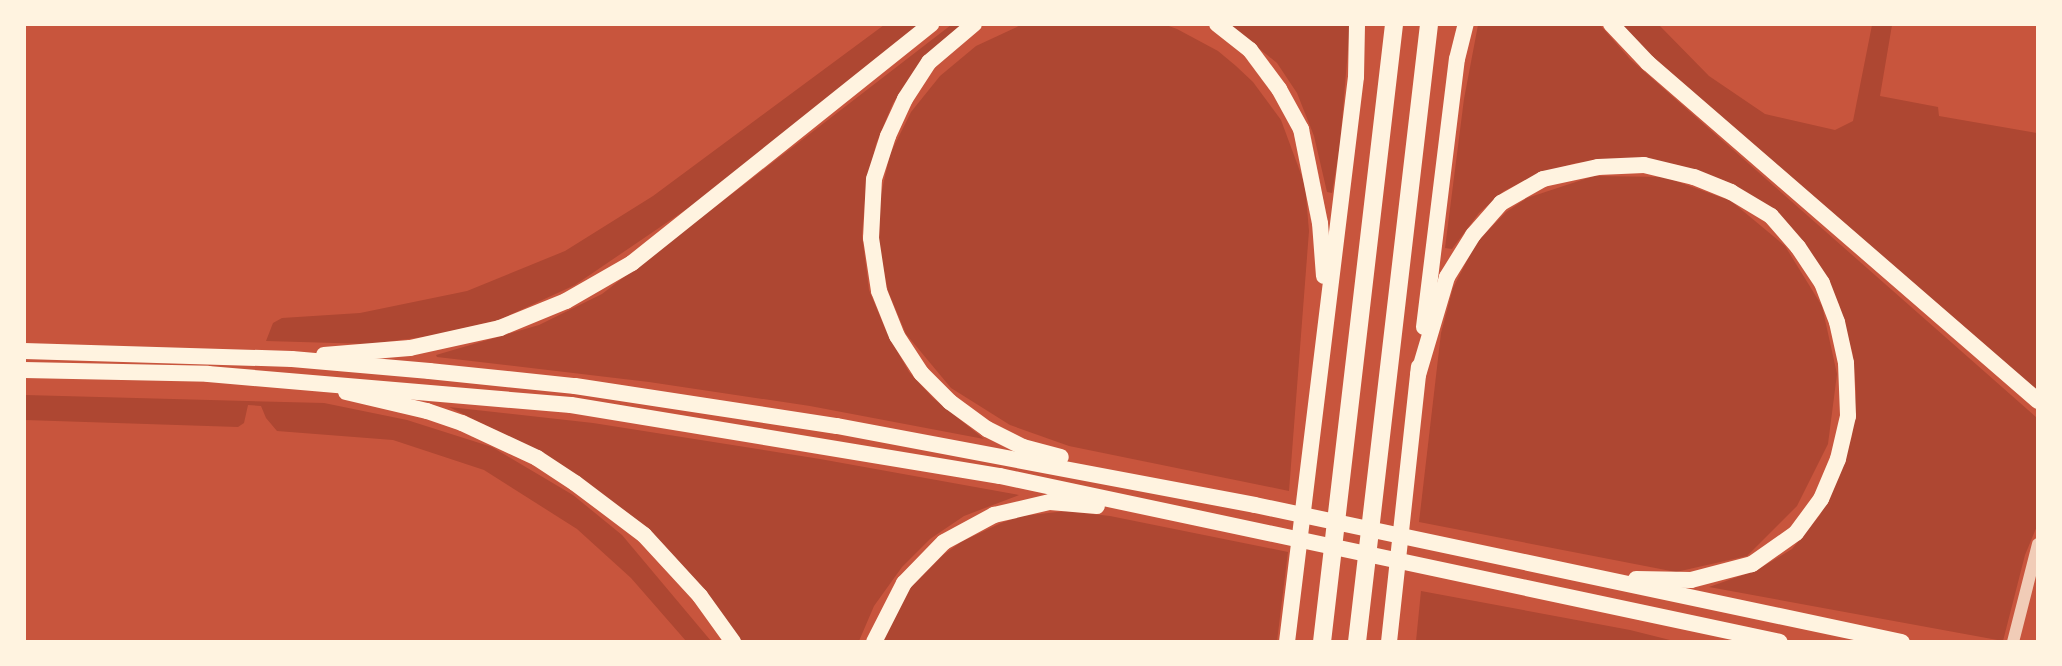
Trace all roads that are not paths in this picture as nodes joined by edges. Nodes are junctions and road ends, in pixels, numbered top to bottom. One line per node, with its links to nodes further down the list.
1 (931, 24): 11 (highway)
2 (974, 24): 16 (highway)
3 (1217, 24): 9 (highway)
4 (1357, 24): 9 (highway)
5 (1394, 24): 24 (highway)
6 (1429, 24): 25 (highway)
7 (1466, 24): 13 (highway)
8 (1611, 24): 15 (highway)
9 (1326, 320): 23 (highway)
10 (24, 351): 11 (highway)
11 (292, 359): 16 (highway)
12 (24, 370): 14 (highway)
13 (1418, 375): 19 (highway); 26 (highway)
14 (307, 381): 17 (highway); 21 (highway)
15 (2038, 401)
16 (1171, 489): 19 (highway)
17 (1166, 513): 20 (highway); 22 (highway)
18 (2038, 544): 30 (street)
19 (1597, 578): 29 (highway)
20 (1665, 618): 27 (highway); 28 (highway)
21 (733, 642)
22 (874, 642)
23 (1287, 642)
24 (1322, 642)
25 (1357, 642)
26 (1389, 642)
27 (1718, 642)
28 (1780, 642)
29 (1902, 642)
30 (2013, 642)

